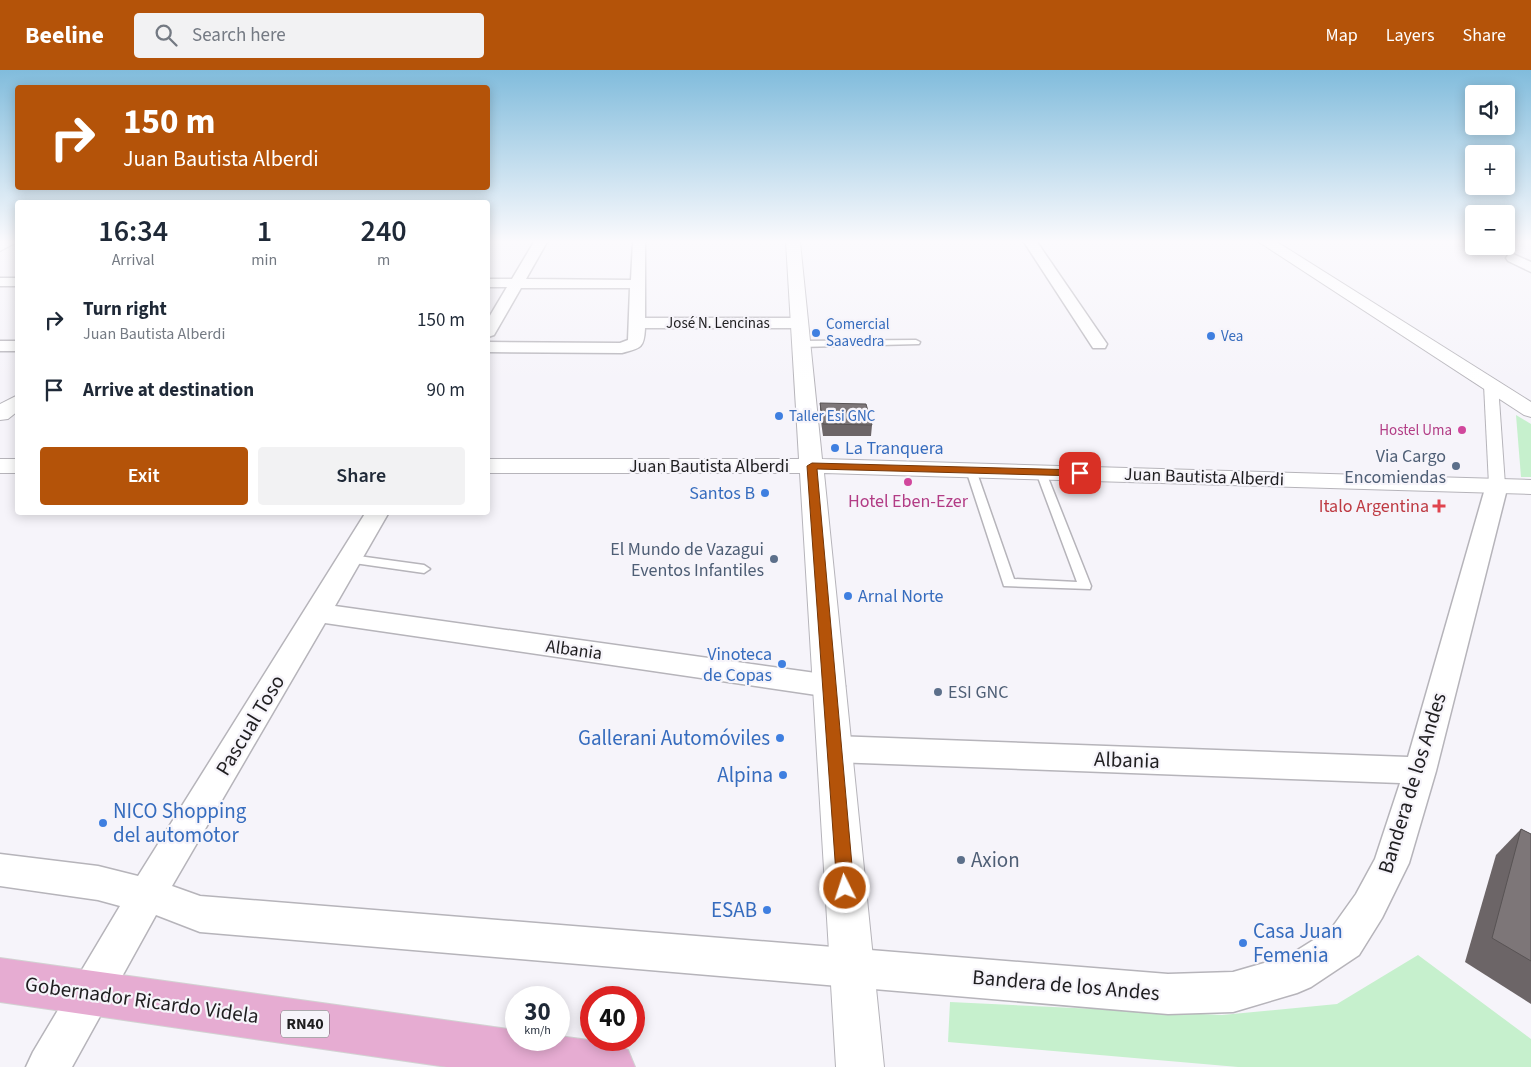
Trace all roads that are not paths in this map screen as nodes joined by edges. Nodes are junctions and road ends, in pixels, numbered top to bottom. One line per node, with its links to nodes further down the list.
1 (514, 289): 7 (street)
2 (639, 289): 6 (street)
3 (796, 289): 8 (street)
4 (1061, 289): 10 (street)
5 (1339, 289): 14 (street)
6 (636, 324): 8 (street, José N. Lencinas); 13 (street)
7 (490, 329)
8 (799, 334): 9 (lane); 21 (street)
9 (916, 342)
10 (1099, 344)
11 (0, 346): 12 (street)
12 (15, 346)
13 (490, 348)
14 (1491, 386): 16 (street); 24 (street, Bandera de los Andes)
15 (15, 403): 17 (street)
16 (1531, 411)
17 (0, 414)
18 (0, 466): 19 (street)
19 (15, 466)
20 (490, 466): 21 (street, Juan Bautista Alberdi)
21 (812, 466): 22 (street, Juan Bautista Alberdi); 30 (street)
22 (971, 470): 23 (street, Juan Bautista Alberdi); 23 (lane)
23 (1041, 472): 24 (street, Juan Bautista Alberdi)
24 (1497, 485): 25 (street, Juan Bautista Alberdi); 32 (street, Bandera de los Andes)
25 (1531, 487)
26 (376, 515): 27 (street, Pascual Toso)
27 (351, 559): 28 (lane); 29 (street, Pascual Toso)
28 (424, 569)
29 (318, 613): 30 (street, Albania); 34 (street, Pascual Toso)
30 (830, 686): 31 (street)
31 (834, 749): 32 (street, Albania); 35 (street)
32 (1420, 771): 35 (street, Bandera de los Andes)
33 (0, 870): 34 (street, Bandera de los Andes)
34 (147, 895): 35 (street, Bandera de los Andes); 37 (street, Pascual Toso)
35 (852, 968): 40 (street)
36 (0, 980): 37 (highway, Gobernador Ricardo Videla / RN40)
37 (91, 993): 38 (street, Pascual Toso); 39 (highway, Gobernador Ricardo Videla / RN40)
38 (48, 1067)
39 (611, 1067)
40 (860, 1067)

